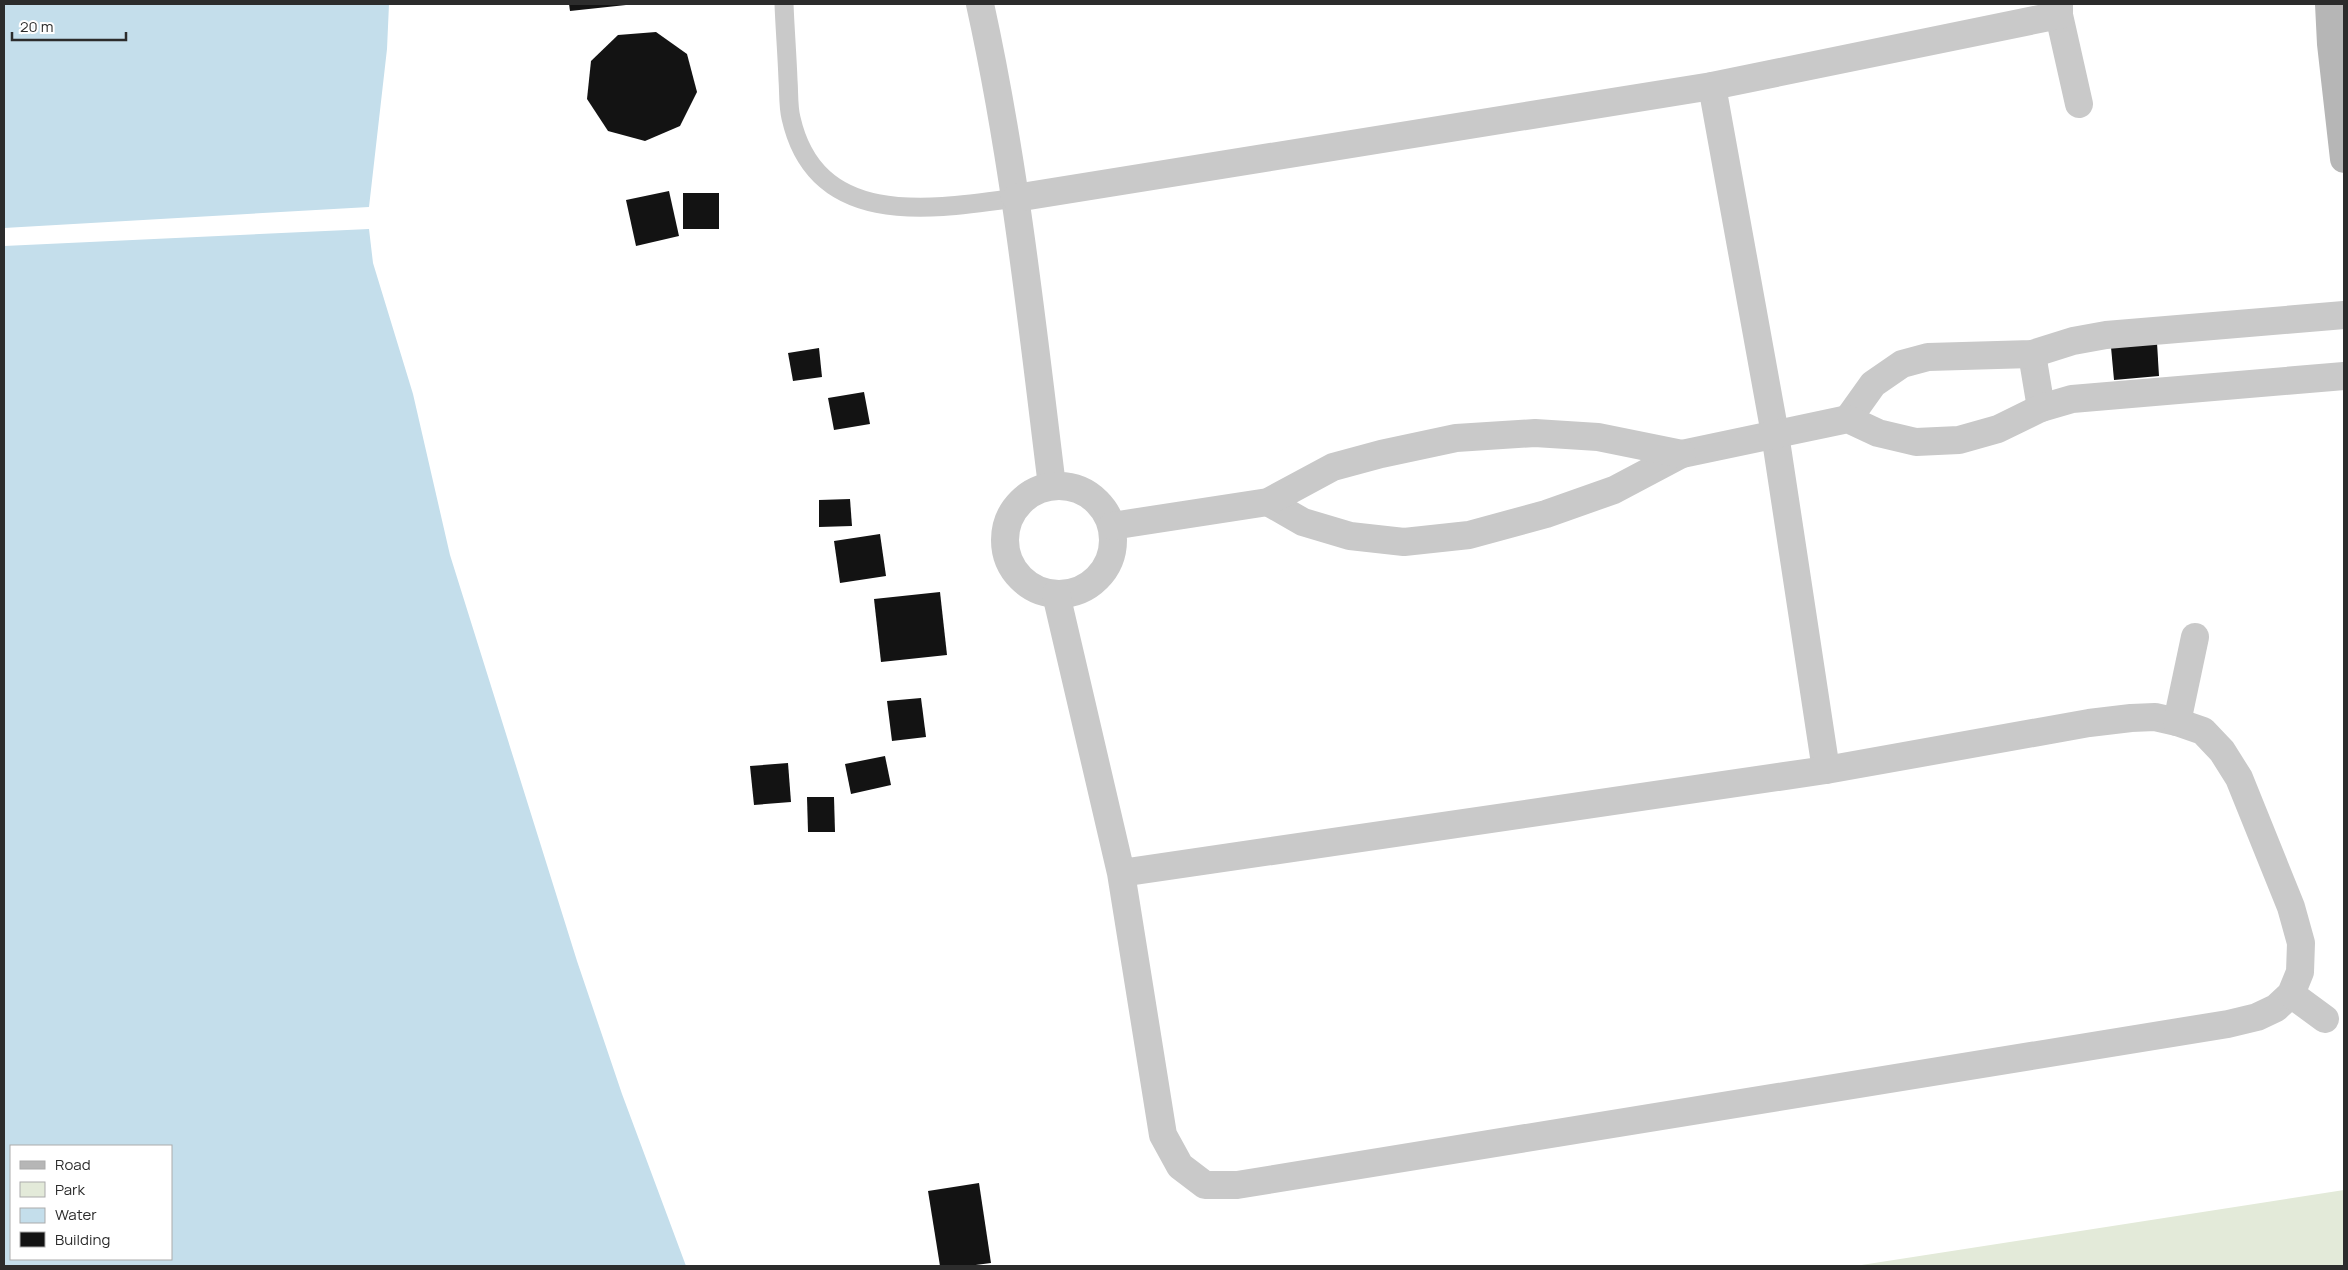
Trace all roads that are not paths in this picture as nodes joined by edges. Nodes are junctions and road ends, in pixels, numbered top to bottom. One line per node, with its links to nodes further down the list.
1 (784, 4): 8 (lane)
2 (980, 4): 8 (street)
3 (2329, 4): 7 (main road)
4 (2059, 10): 5 (street); 6 (street)
5 (1712, 86): 8 (street); 14 (street)
6 (2079, 104)
7 (2344, 159)
8 (1016, 198): 16 (street)
9 (2344, 315): 10 (street)
10 (2032, 354): 12 (street); 13 (street)
11 (2344, 376): 12 (street)
12 (2042, 408): 13 (street)
13 (1848, 419): 14 (street)
14 (1775, 434): 15 (street); 22 (street)
15 (1682, 454): 17 (street); 17 (street)
16 (1052, 486): 18 (street); 19 (street)
17 (1268, 502): 18 (street)
18 (1112, 526): 19 (street)
19 (1056, 594): 23 (street)
20 (2195, 637): 21 (street)
21 (2176, 722): 22 (street); 24 (street)
22 (1826, 770): 23 (street)
23 (1121, 873): 24 (street)
24 (2291, 994): 25 (street)
25 (2325, 1019)

